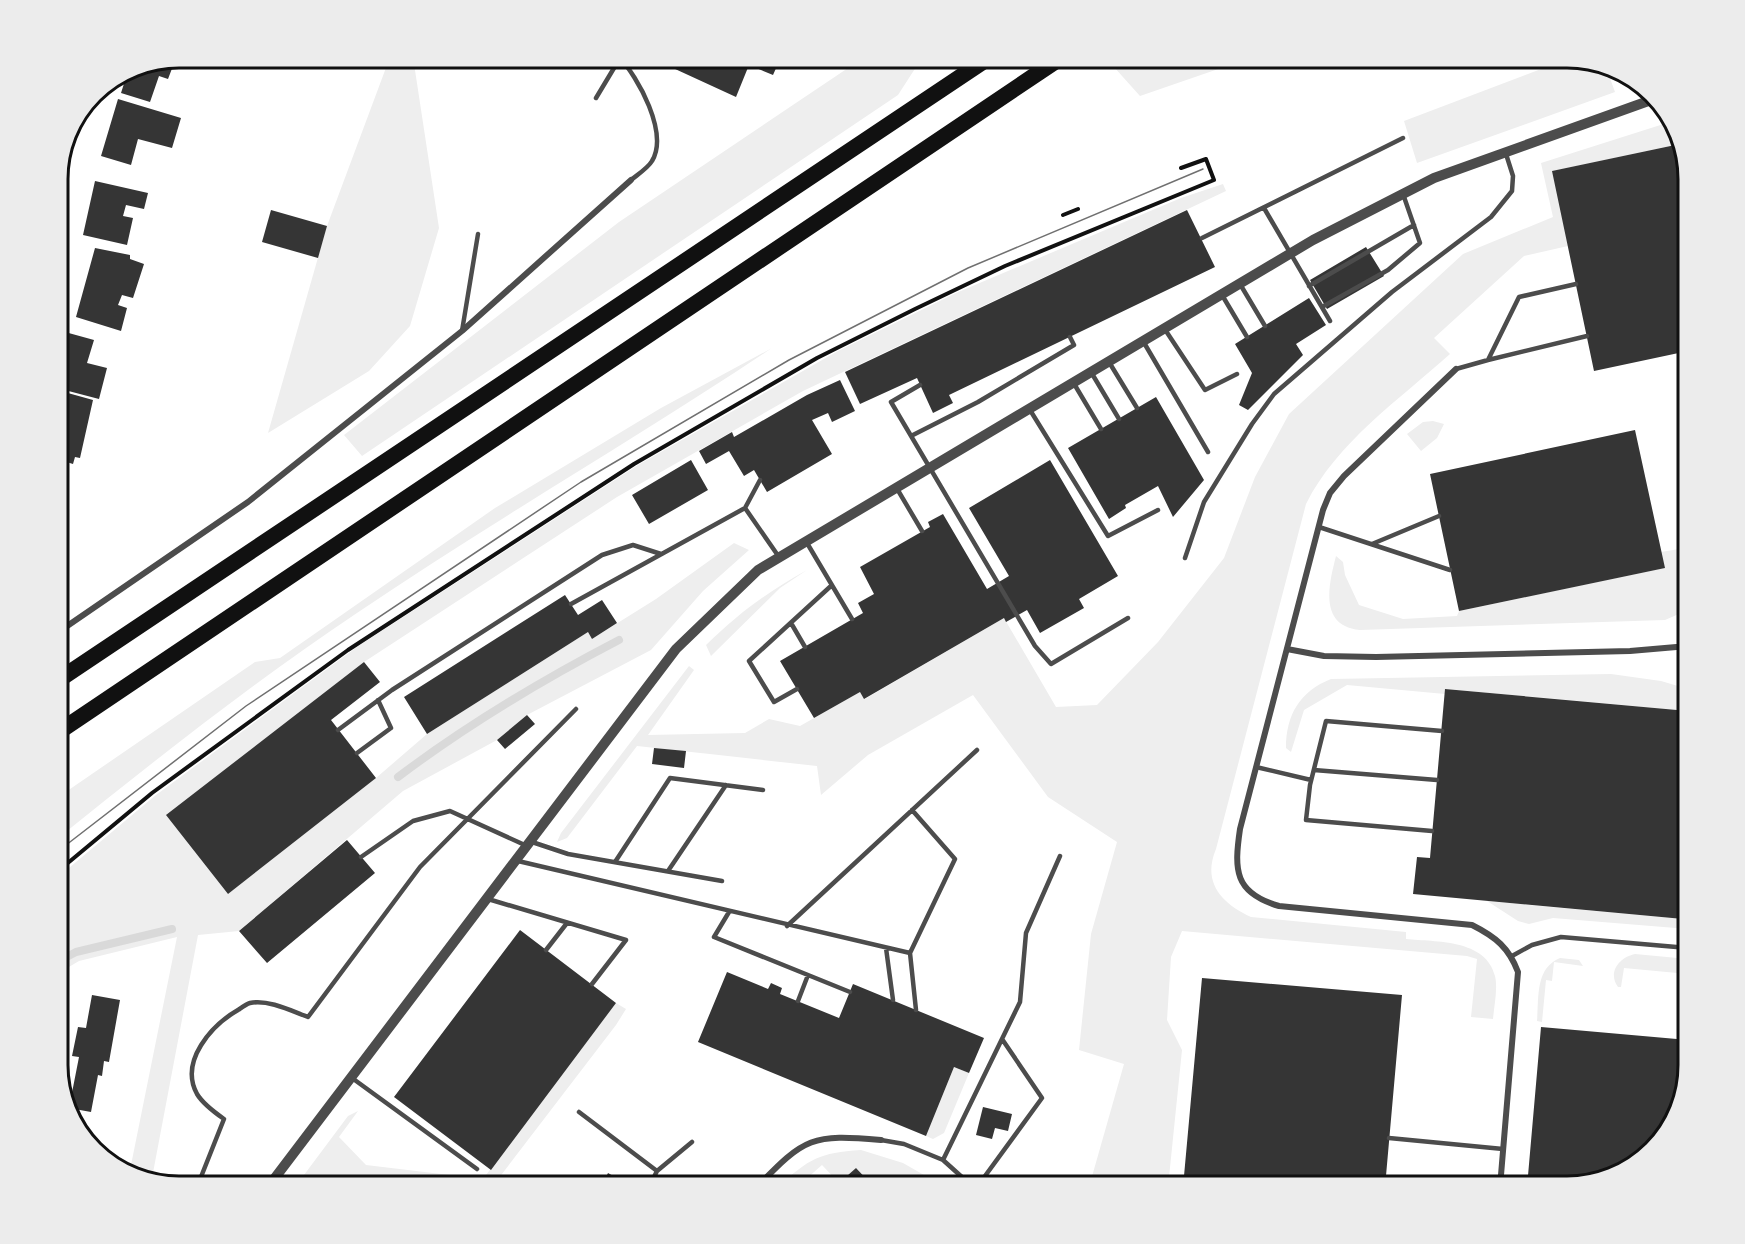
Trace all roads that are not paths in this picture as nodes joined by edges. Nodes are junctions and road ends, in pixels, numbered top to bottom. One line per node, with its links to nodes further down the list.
1 (614, 68): 5 (lane)
2 (627, 68): 9 (lane)
3 (974, 68): 65 (highway)
4 (1046, 68): 69 (highway)
5 (596, 98)
6 (1647, 102): 8 (street)
7 (1403, 138): 11 (lane)
8 (1505, 152): 10 (street); 54 (lane)
9 (631, 180): 24 (street)
10 (1403, 194): 12 (lane); 15 (street)
11 (1263, 208): 14 (lane); 15 (lane)
12 (1414, 225): 18 (lane); 20 (lane)
13 (477, 234): 24 (lane)
14 (1202, 238)
15 (1289, 254): 16 (street); 18 (lane)
16 (1240, 283): 19 (street); 22 (lane)
17 (1576, 284): 29 (lane)
18 (1309, 286): 20 (lane)
19 (1221, 294): 23 (street); 27 (lane)
20 (1322, 307): 21 (lane)
21 (1330, 321)
22 (1265, 326)
23 (1164, 328): 28 (street); 33 (lane)
24 (462, 331): 61 (street)
25 (1587, 336): 29 (lane)
26 (1070, 337): 40 (lane)
27 (1247, 337)
28 (1143, 340): 30 (street); 41 (lane)
29 (1488, 360): 31 (lane)
30 (1108, 361): 32 (street); 37 (lane)
31 (1456, 369): 48 (street)
32 (1090, 372): 34 (street); 38 (lane)
33 (1238, 374)
34 (1073, 382): 36 (street); 39 (lane)
35 (920, 385): 40 (lane)
36 (1029, 408): 42 (street); 46 (lane)
37 (1137, 408)
38 (1119, 419)
39 (1101, 429)
40 (911, 436): 42 (lane)
41 (1208, 452)
42 (929, 467): 44 (street); 58 (lane)
43 (760, 480): 45 (lane)
44 (896, 487): 49 (lane); 50 (street)
45 (745, 508): 52 (lane); 53 (lane)
46 (1158, 510)
47 (1439, 516): 51 (lane)
48 (1319, 527): 51 (lane); 64 (street)
49 (922, 531)
50 (806, 541): 53 (street); 56 (lane)
51 (1372, 544): 55 (lane)
52 (662, 554): 57 (lane); 67 (lane)
53 (779, 557): 83 (street)
54 (1185, 558)
55 (1450, 570)
56 (832, 585): 59 (lane); 60 (lane)
57 (571, 604)
58 (1128, 618)
59 (852, 620)
60 (791, 622): 62 (lane); 66 (lane)
61 (68, 625)
62 (805, 647)
63 (1678, 648): 64 (street)
64 (1287, 650): 74 (street)
65 (68, 674)
66 (797, 688)
67 (378, 700): 70 (lane); 73 (lane)
68 (576, 709): 81 (lane)
69 (68, 727)
70 (338, 730)
71 (1442, 730): 75 (lane)
72 (977, 750): 80 (lane)
73 (357, 753)
74 (1256, 767): 76 (lane); 98 (street)
75 (1314, 770): 76 (lane); 77 (lane)
76 (1311, 780): 82 (lane)
77 (1437, 780)
78 (726, 785): 79 (lane); 87 (lane); 88 (lane)
79 (763, 790)
80 (912, 810): 93 (lane); 97 (lane)
81 (470, 820): 83 (lane); 84 (lane); 119 (lane)
82 (1432, 831)
83 (530, 844): 86 (street); 87 (lane)
84 (361, 856)
85 (1060, 856): 105 (lane)
86 (518, 861): 90 (street); 91 (lane)
87 (615, 862): 88 (lane)
88 (668, 871): 89 (lane)
89 (722, 881)
90 (488, 899): 92 (lane); 106 (street)
91 (729, 912): 93 (lane); 99 (lane)
92 (567, 923): 96 (lane); 100 (lane)
93 (787, 926): 95 (lane)
94 (1678, 947): 98 (lane)
95 (886, 948): 97 (lane); 102 (lane)
96 (546, 950)
97 (910, 953): 104 (lane)
98 (1512, 956): 113 (street)
99 (808, 975): 101 (lane); 103 (lane)
100 (592, 984)
101 (850, 992)
102 (893, 1000)
103 (798, 1001)
104 (916, 1010)
105 (1002, 1039): 116 (lane); 124 (lane)
106 (352, 1078): 109 (lane); 120 (street)
107 (579, 1112): 118 (lane)
108 (420, 1116): 109 (lane)
109 (414, 1123): 115 (lane)
110 (1389, 1138): 113 (lane)
111 (882, 1140): 116 (lane); 122 (street)
112 (692, 1142): 118 (lane)
113 (1503, 1149): 125 (street)
114 (468, 1152): 115 (lane)
115 (463, 1159): 117 (lane)
116 (943, 1160): 123 (lane)
117 (477, 1168)
118 (657, 1171): 121 (lane)
119 (201, 1177)
120 (276, 1177)
121 (654, 1177)
122 (767, 1177)
123 (963, 1177)
124 (983, 1177)
125 (1501, 1177)

